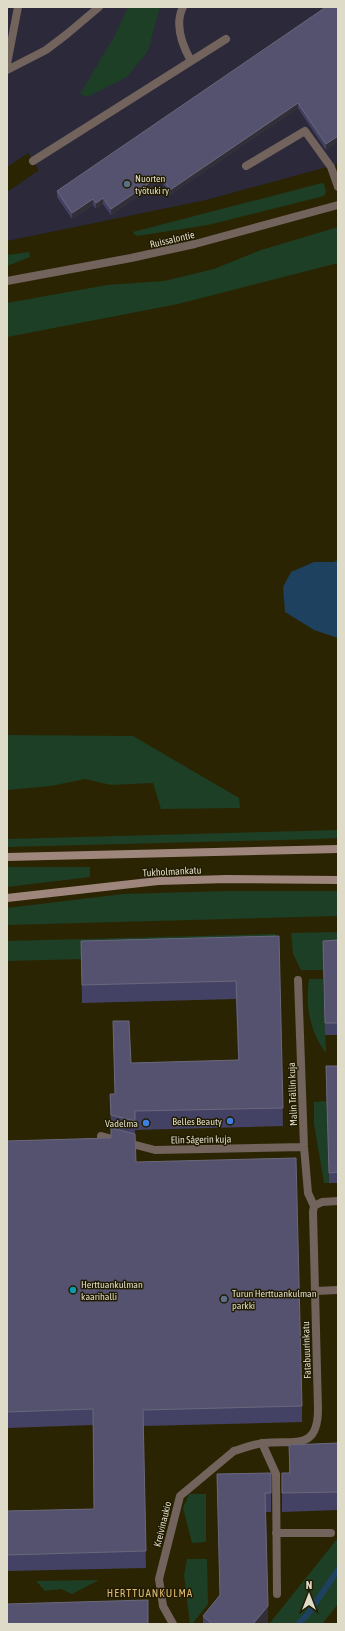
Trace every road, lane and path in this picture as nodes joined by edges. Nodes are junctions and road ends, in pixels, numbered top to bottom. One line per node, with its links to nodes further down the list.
1 (18, 7): 6 (street)
2 (99, 7): 7 (street)
3 (182, 7): 5 (street)
4 (226, 39): 5 (street)
5 (191, 61): 8 (street)
6 (7, 64)
7 (7, 70)
8 (33, 161)
9 (246, 166): 10 (street)
10 (338, 187)
11 (338, 205): 12 (street, Ruissalontie)
12 (7, 281)
13 (338, 848): 14 (main road, Tukholmankatu)
14 (7, 857)
15 (338, 880): 16 (main road, Tukholmankatu)
16 (7, 898)
17 (298, 980): 19 (street, Malin Trällin kuja)
18 (101, 1136): 19 (street, Elin Sågerin kuja)
19 (304, 1147): 21 (street, Malin Trällin kuja)
20 (338, 1201): 21 (street)
21 (314, 1206): 23 (street, Fatabuurinkatu)
22 (338, 1290): 23 (street)
23 (315, 1291): 24 (street, Fatabuurinkatu)
24 (262, 1443): 25 (street, Fatabuurinkatu); 26 (street)
25 (234, 1451): 29 (street, Kreivinaukio)
26 (276, 1533): 27 (street); 28 (street)
27 (332, 1533)
28 (277, 1594)
29 (173, 1624)

